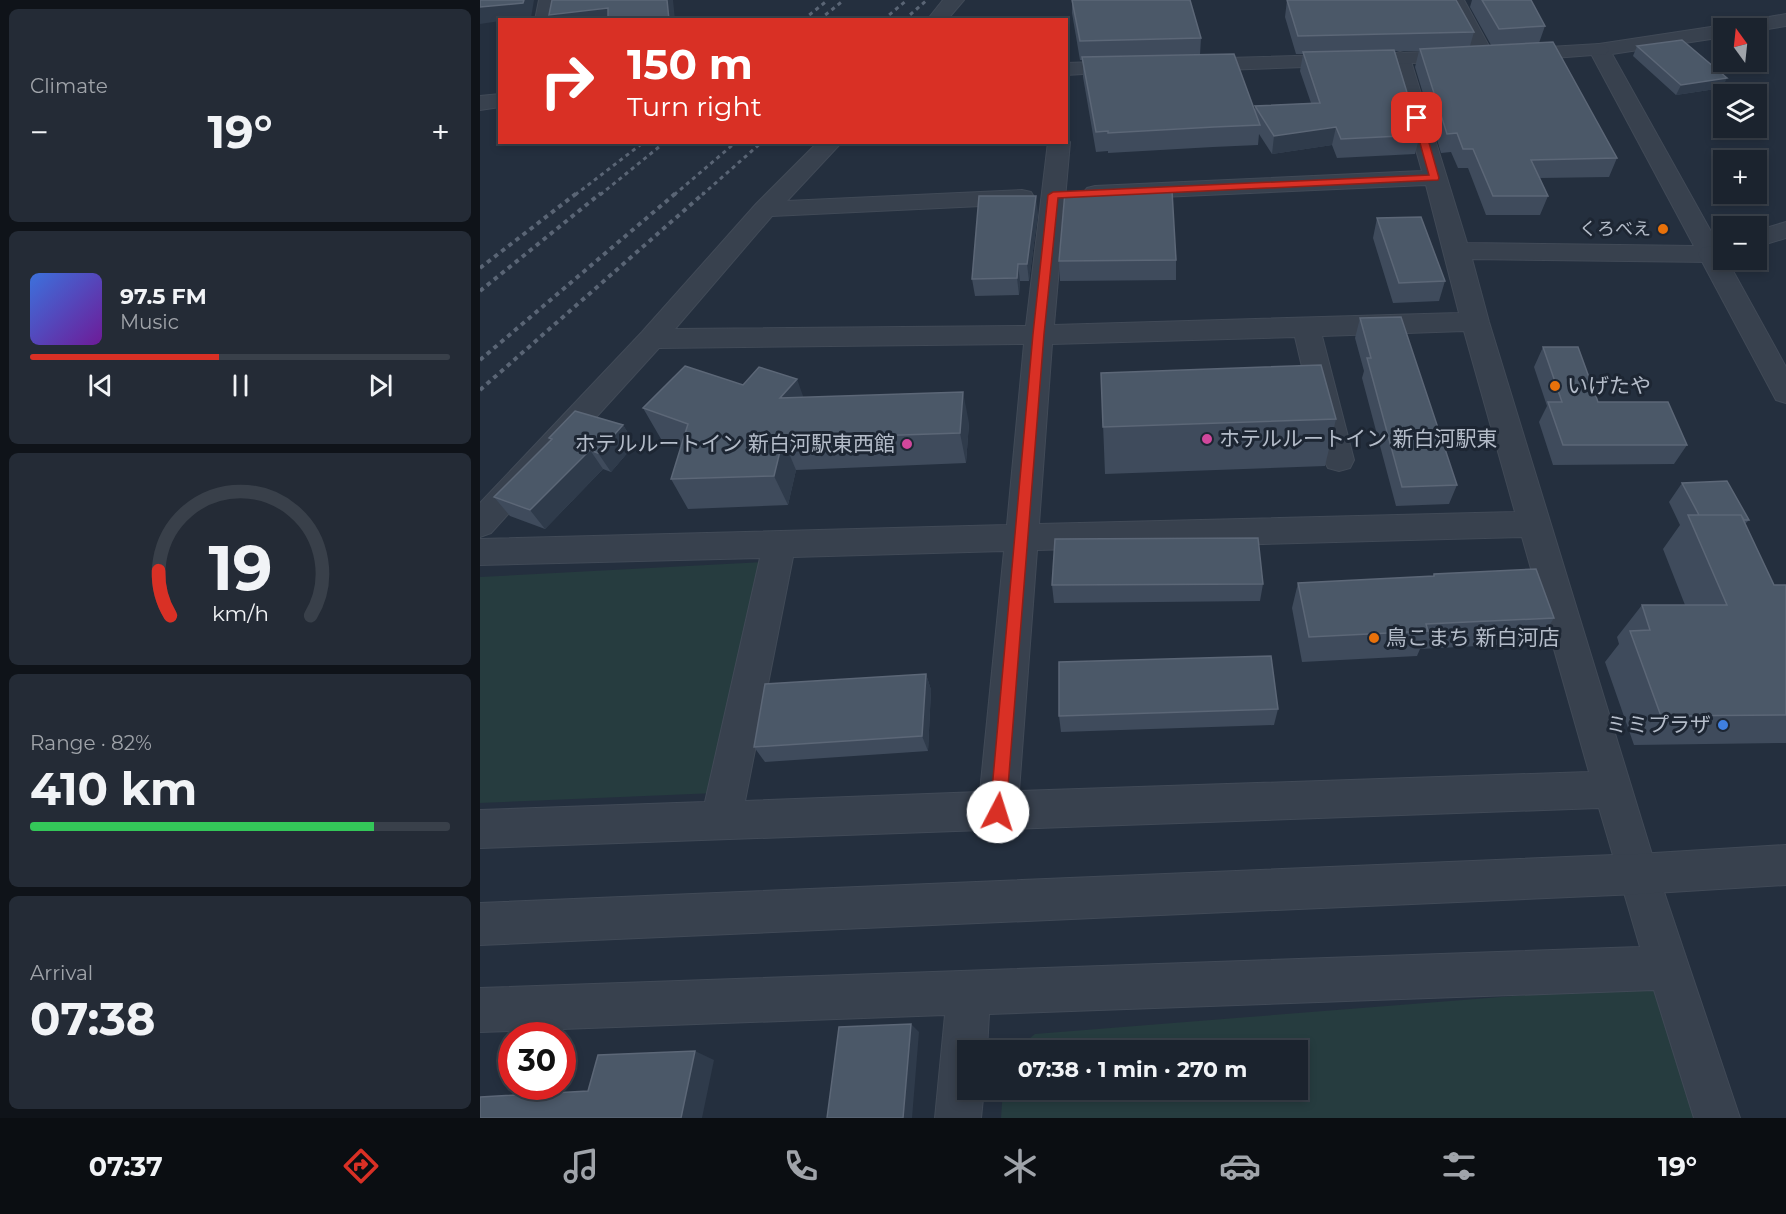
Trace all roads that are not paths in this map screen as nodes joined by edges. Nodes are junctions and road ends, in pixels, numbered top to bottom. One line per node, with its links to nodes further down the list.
1 (549, 0): 4 (street)
2 (954, 0): 5 (street)
3 (1454, 0): 12 (street)
4 (545, 18)
5 (938, 18)
6 (1786, 20): 7 (street)
7 (1767, 24)
8 (1767, 28): 10 (street)
9 (1713, 33): 11 (street)
10 (1786, 40)
11 (1599, 50): 12 (street); 26 (street)
12 (1485, 57): 13 (street)
13 (1400, 58): 15 (street); 21 (street)
14 (1150, 66): 16 (street)
15 (1174, 66)
16 (1068, 69)
17 (498, 100): 18 (street)
18 (480, 103)
19 (829, 144): 23 (street)
20 (1059, 144): 22 (street)
21 (1434, 178): 22 (street); 27 (street)
22 (1053, 195): 23 (street); 32 (street)
23 (765, 209): 33 (street)
24 (1786, 230): 25 (street)
25 (1767, 236)
26 (1713, 245)
27 (1457, 251): 28 (street); 30 (street)
28 (1713, 252)
29 (1726, 270): 34 (street)
30 (1475, 322): 31 (street); 37 (street)
31 (1306, 327): 32 (street); 35 (street)
32 (1039, 334): 33 (street); 38 (street)
33 (652, 339): 36 (street)
34 (1786, 393)
35 (1339, 460)
36 (480, 524)
37 (1535, 524): 38 (street); 41 (street)
38 (1022, 538): 39 (street); 42 (street)
39 (779, 544): 40 (street); 43 (street)
40 (480, 552)
41 (1613, 789): 42 (street); 46 (street)
42 (998, 812): 43 (street)
43 (721, 821): 44 (street)
44 (480, 829)
45 (1786, 864): 46 (street)
46 (1638, 874): 47 (street); 48 (street)
47 (480, 924)
48 (1668, 968): 49 (street); 52 (street)
49 (969, 993): 50 (street); 51 (street)
50 (480, 1010)
51 (958, 1118)
52 (1717, 1118)

